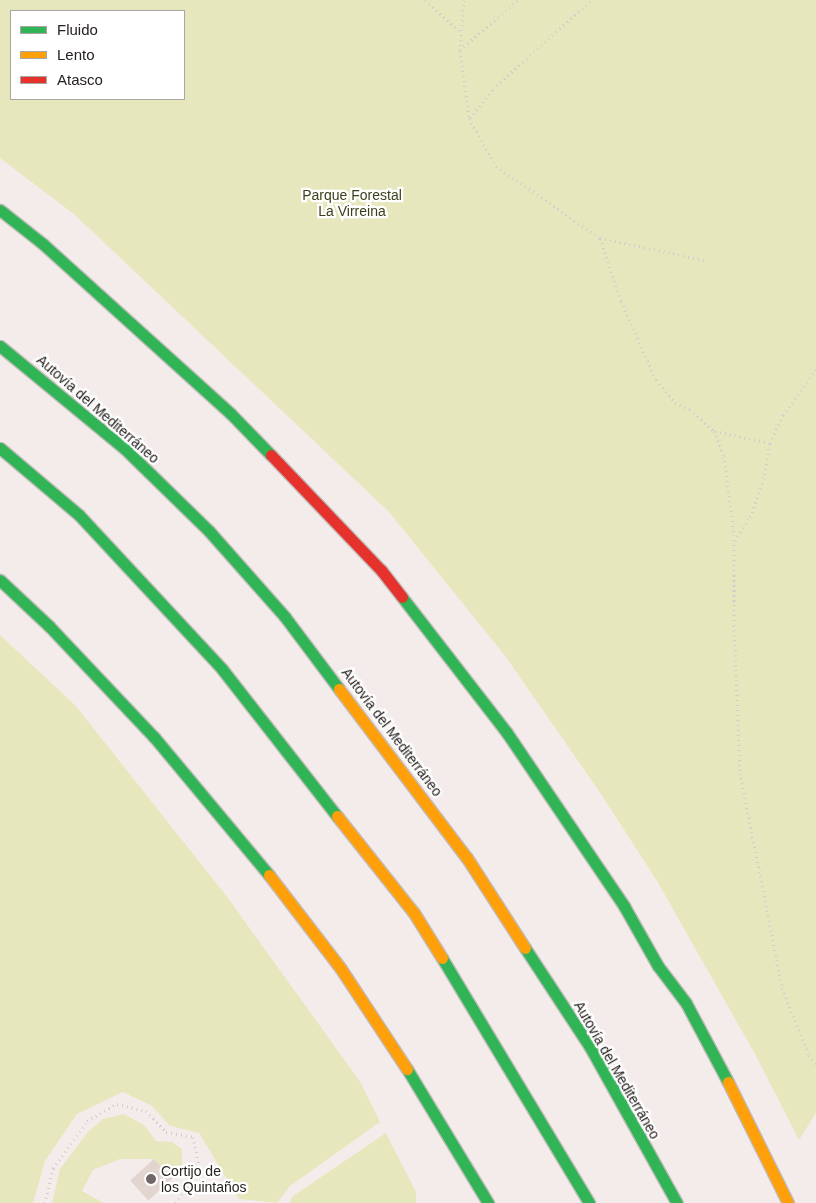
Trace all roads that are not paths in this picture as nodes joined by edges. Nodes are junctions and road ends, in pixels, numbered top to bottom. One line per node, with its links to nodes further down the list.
1 (0, 210): 5 (highway)
2 (0, 346): 9 (highway, Autovía del Mediterráneo)
3 (0, 448): 8 (highway)
4 (0, 580): 7 (highway)
5 (658, 966): 6 (highway); 10 (highway)
6 (705, 1066)
7 (488, 1203)
8 (589, 1203)
9 (677, 1203)
10 (788, 1203)

